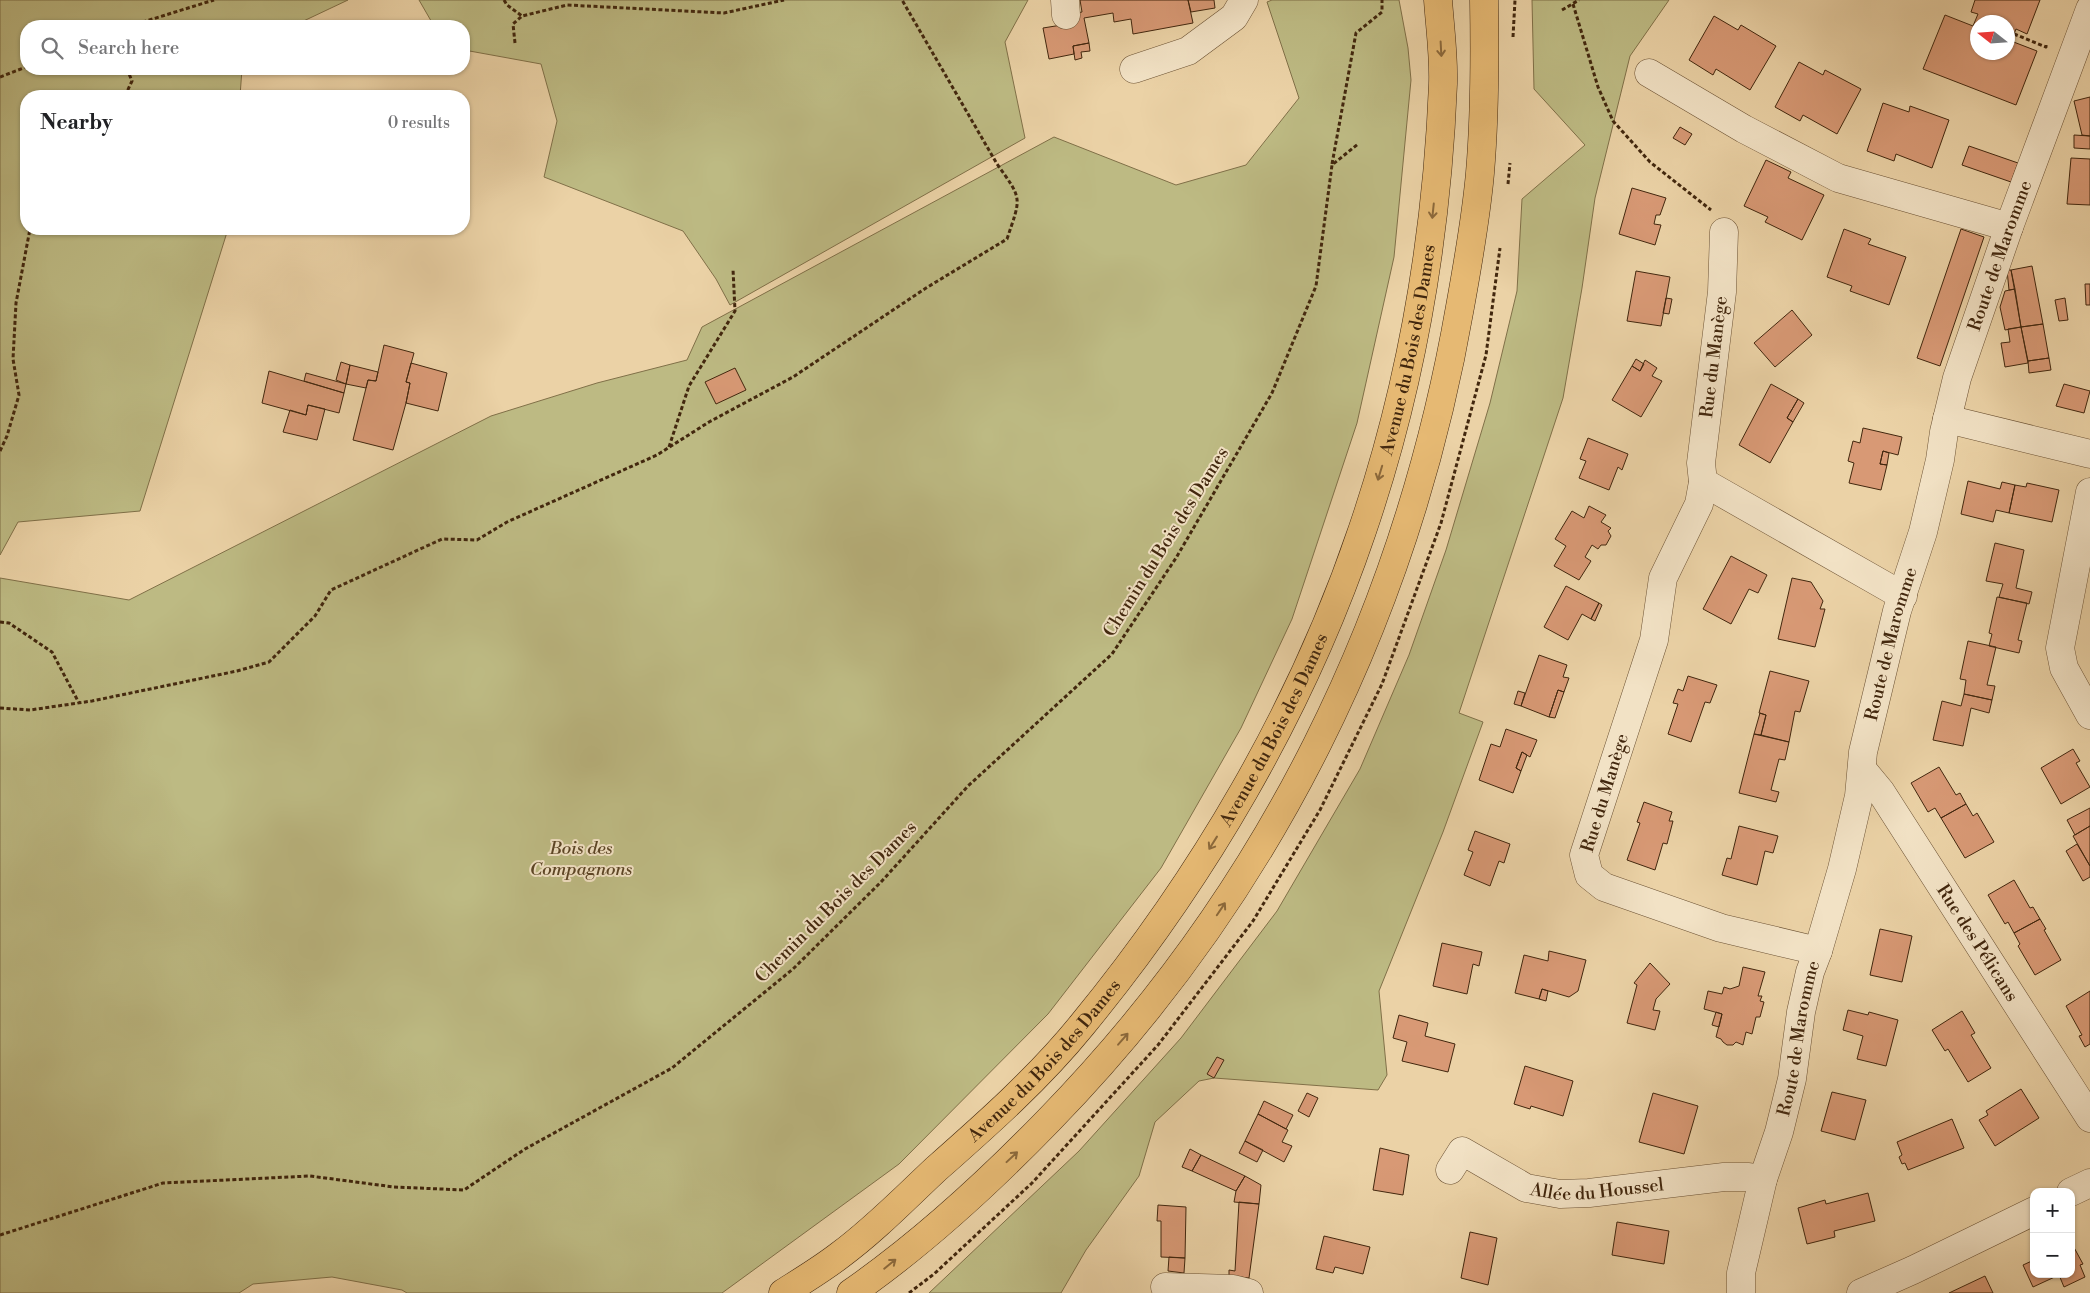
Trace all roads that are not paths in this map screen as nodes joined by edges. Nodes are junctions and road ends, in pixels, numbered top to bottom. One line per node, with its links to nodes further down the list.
1 (1244, 0): 5 (street)
2 (1438, 0): 25 (highway, Avenue du Bois des Dames, one-way to 25)
3 (1484, 0): 26 (highway, one-way to 3)
4 (2090, 9): 7 (street, Route de Maromme)
5 (1134, 69)
6 (1649, 72): 7 (street)
7 (2009, 227): 9 (street, Route de Maromme)
8 (1724, 232): 11 (street, Rue du Manège)
9 (1947, 419): 10 (street); 13 (street, Route de Maromme)
10 (2090, 454)
11 (1703, 482): 13 (street); 16 (street, Rue du Manège)
12 (2090, 492): 14 (street)
13 (1903, 596): 15 (street, Route de Maromme)
14 (2090, 715)
15 (1862, 768): 16 (street, Route de Maromme); 17 (street, Rue des Pélicans)
16 (1818, 951): 19 (street, Route de Maromme)
17 (2090, 1118)
18 (1450, 1170): 19 (street, Allée du Houssel)
19 (1763, 1179): 24 (street, Route de Maromme)
20 (2090, 1183): 21 (street)
21 (2075, 1190)
22 (2030, 1213): 28 (street)
23 (1165, 1286): 27 (street)
24 (1735, 1292)
25 (783, 1293)
26 (851, 1293)
27 (1249, 1293)
28 (1861, 1293)

